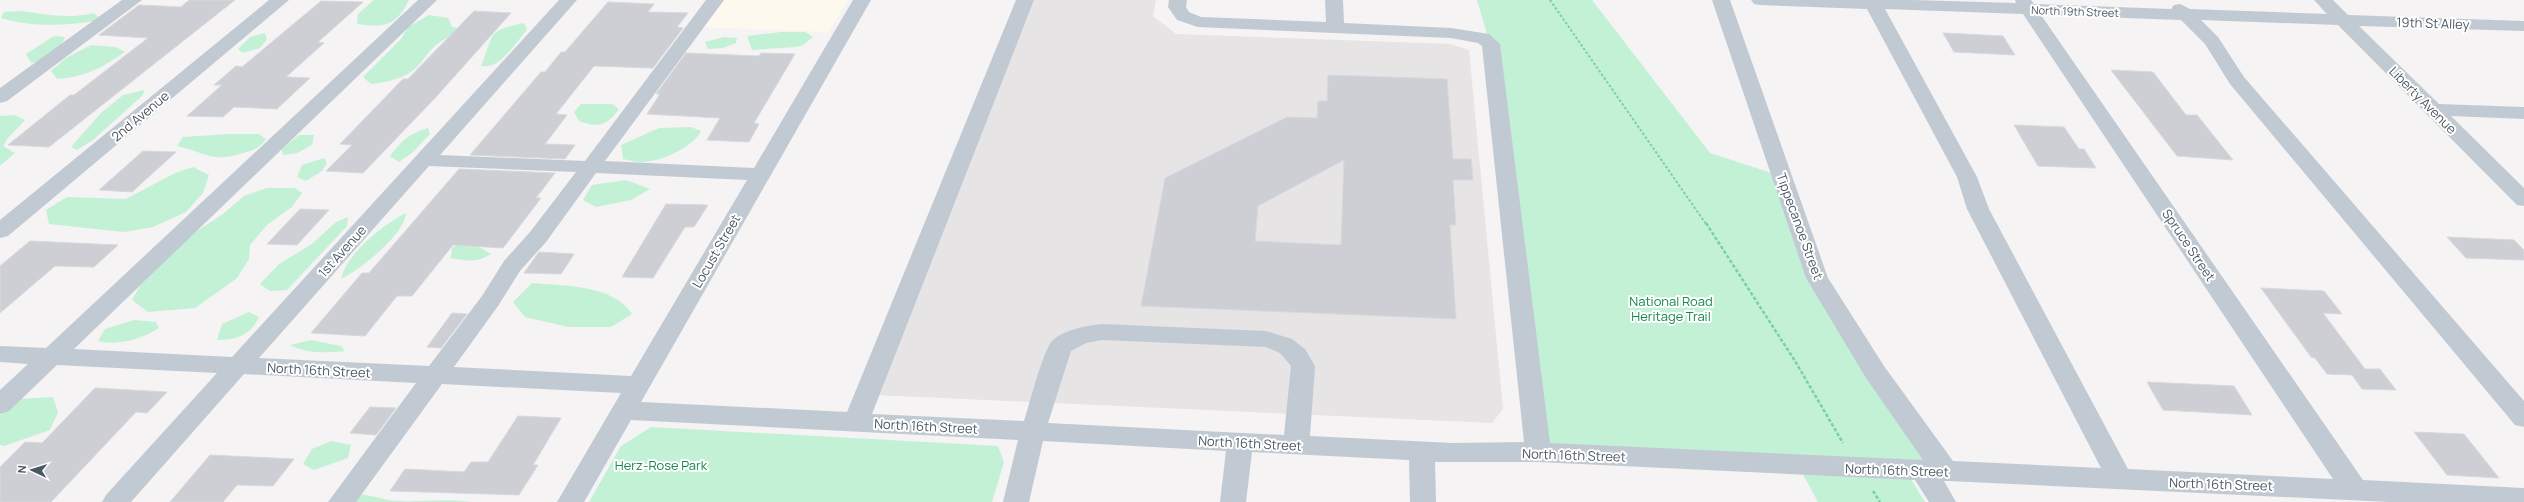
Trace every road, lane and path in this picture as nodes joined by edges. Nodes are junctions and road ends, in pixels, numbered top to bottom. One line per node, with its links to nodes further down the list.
1 (134, 0): 20 (street)
2 (280, 0): 27 (street, 2nd Avenue)
3 (428, 0): 29 (street)
4 (568, 0): 23 (street, 1st Avenue)
5 (715, 0): 24 (street)
6 (862, 0): 25 (street, Locust Street)
7 (1025, 0): 36 (street)
8 (1178, 0): 19 (street)
9 (1334, 0): 19 (street)
10 (1550, 0): 39 (path)
11 (1721, 0): 43 (street, Tippecanoe Street)
12 (1760, 0): 14 (street, North 19th Street)
13 (2323, 0): 17 (street, Liberty Avenue)
14 (1869, 3): 15 (street, North 19th Street); 44 (street)
15 (2026, 5): 16 (street, North 19th Street); 45 (street, Spruce Street)
16 (2179, 7): 17 (street, North 19th Street); 35 (street)
17 (2343, 20): 18 (street, 19th St Alley); 21 (street, Liberty Avenue)
18 (2524, 26)
19 (1335, 28): 42 (street)
20 (0, 97)
21 (2434, 110): 22 (street); 26 (street, Liberty Avenue)
22 (2524, 113)
23 (424, 160): 24 (street); 30 (street, 1st Avenue)
24 (590, 166): 25 (street); 31 (street)
25 (761, 174): 32 (street, Locust Street)
26 (2524, 200)
27 (0, 231)
28 (0, 354): 29 (street, North 16th Street)
29 (51, 357): 30 (street, North 16th Street); 33 (street)
30 (238, 366): 31 (street, North 16th Street); 49 (street, 1st Avenue)
31 (436, 375): 32 (street, North 16th Street); 50 (street)
32 (638, 384): 34 (street, Locust Street)
33 (0, 405)
34 (623, 410): 36 (street, North 16th Street); 51 (street, Locust Street)
35 (2524, 418)
36 (856, 422): 37 (street, North 16th Street)
37 (1033, 431): 38 (street, North 16th Street); 40 (street); 52 (street)
38 (1240, 442): 40 (street, North 16th Street); 53 (street)
39 (1843, 442)
40 (1296, 445): 41 (street, North 16th Street)
41 (1422, 452): 42 (street, North 16th Street); 54 (street)
42 (1538, 452): 43 (street, North 16th Street)
43 (1934, 471): 44 (street, North 16th Street); 56 (street, Tippecanoe Street)
44 (2120, 479): 46 (street, North 16th Street)
45 (2355, 490): 46 (street, North 16th Street); 48 (street, North 16th Street)
46 (2328, 495)
47 (1876, 496): 55 (path)
48 (2524, 498)
49 (115, 502)
50 (342, 502)
51 (570, 502)
52 (1016, 502)
53 (1233, 502)
54 (1423, 502)
55 (1880, 502)
56 (1943, 502)

